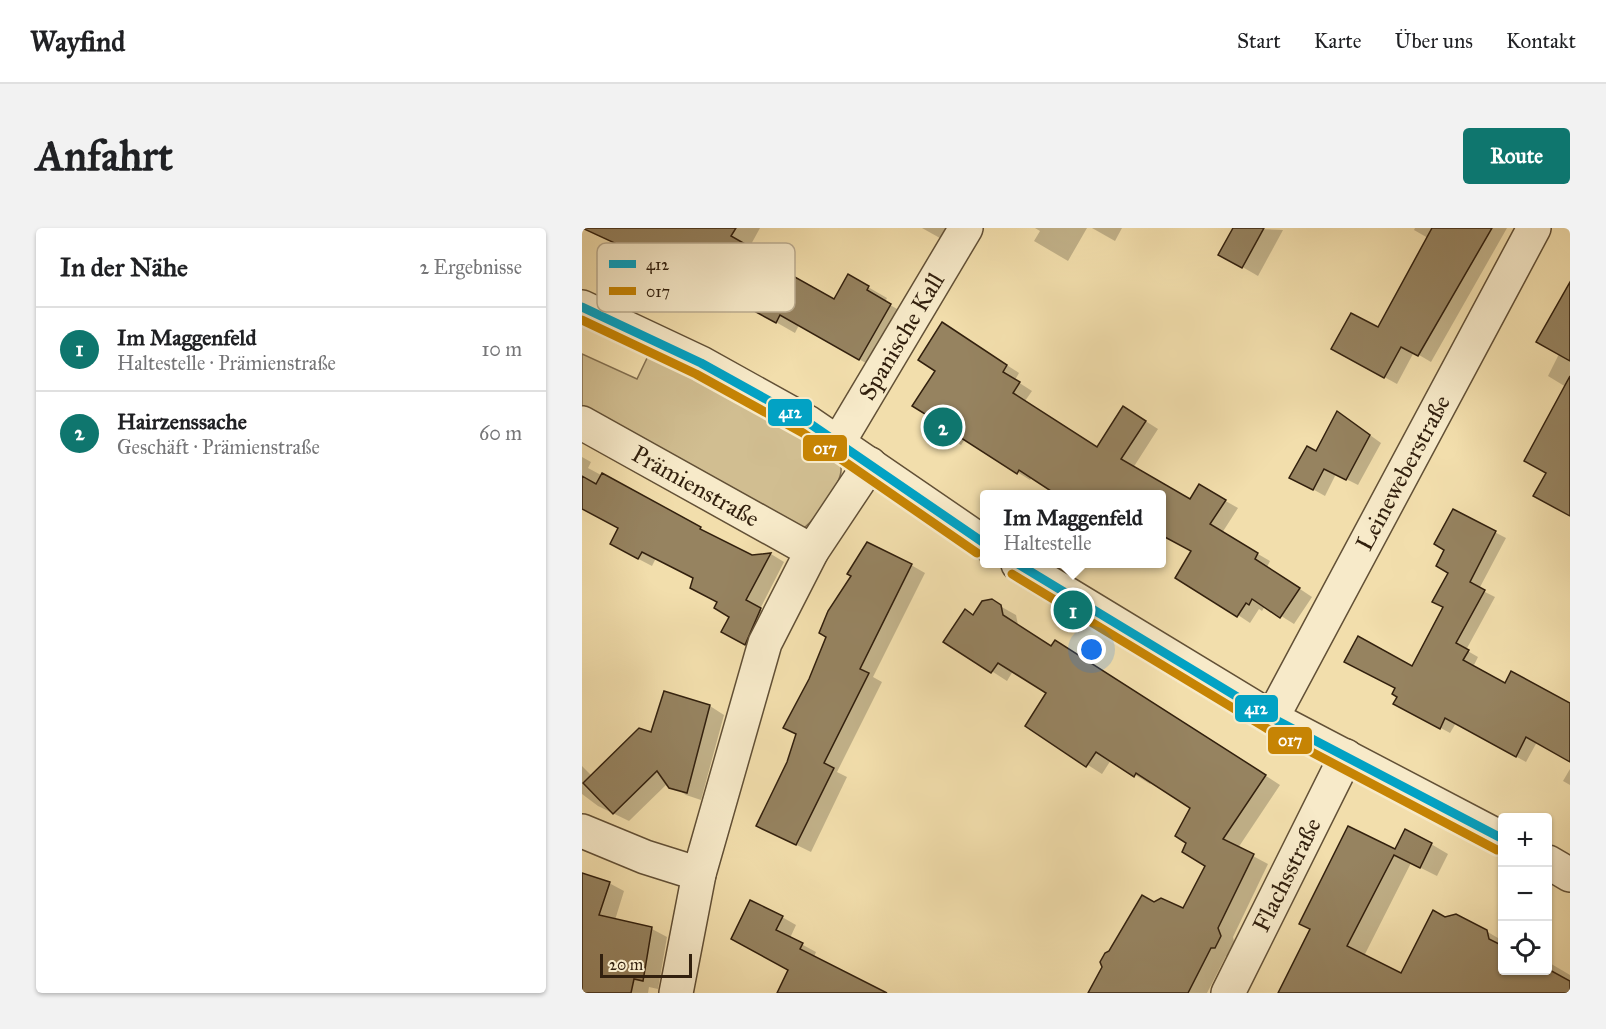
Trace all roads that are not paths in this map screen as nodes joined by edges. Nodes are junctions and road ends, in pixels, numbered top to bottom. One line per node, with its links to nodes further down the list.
1 (966, 228): 5 (street, Spanische Kall)
2 (1534, 228): 10 (street, Leineweberstraße)
3 (582, 307): 5 (street)
4 (582, 423): 8 (street, Prämienstraße)
5 (838, 443): 6 (street)
6 (870, 465): 7 (street); 8 (street)
7 (980, 540)
8 (812, 550): 15 (street)
9 (1025, 568): 10 (street)
10 (1272, 718): 11 (street)
11 (1346, 756): 13 (street); 18 (street, Flachsstraße)
12 (582, 831): 15 (street)
13 (1498, 835)
14 (1552, 864): 16 (street)
15 (699, 874): 17 (street)
16 (1570, 875)
17 (676, 993)
18 (1228, 993)

